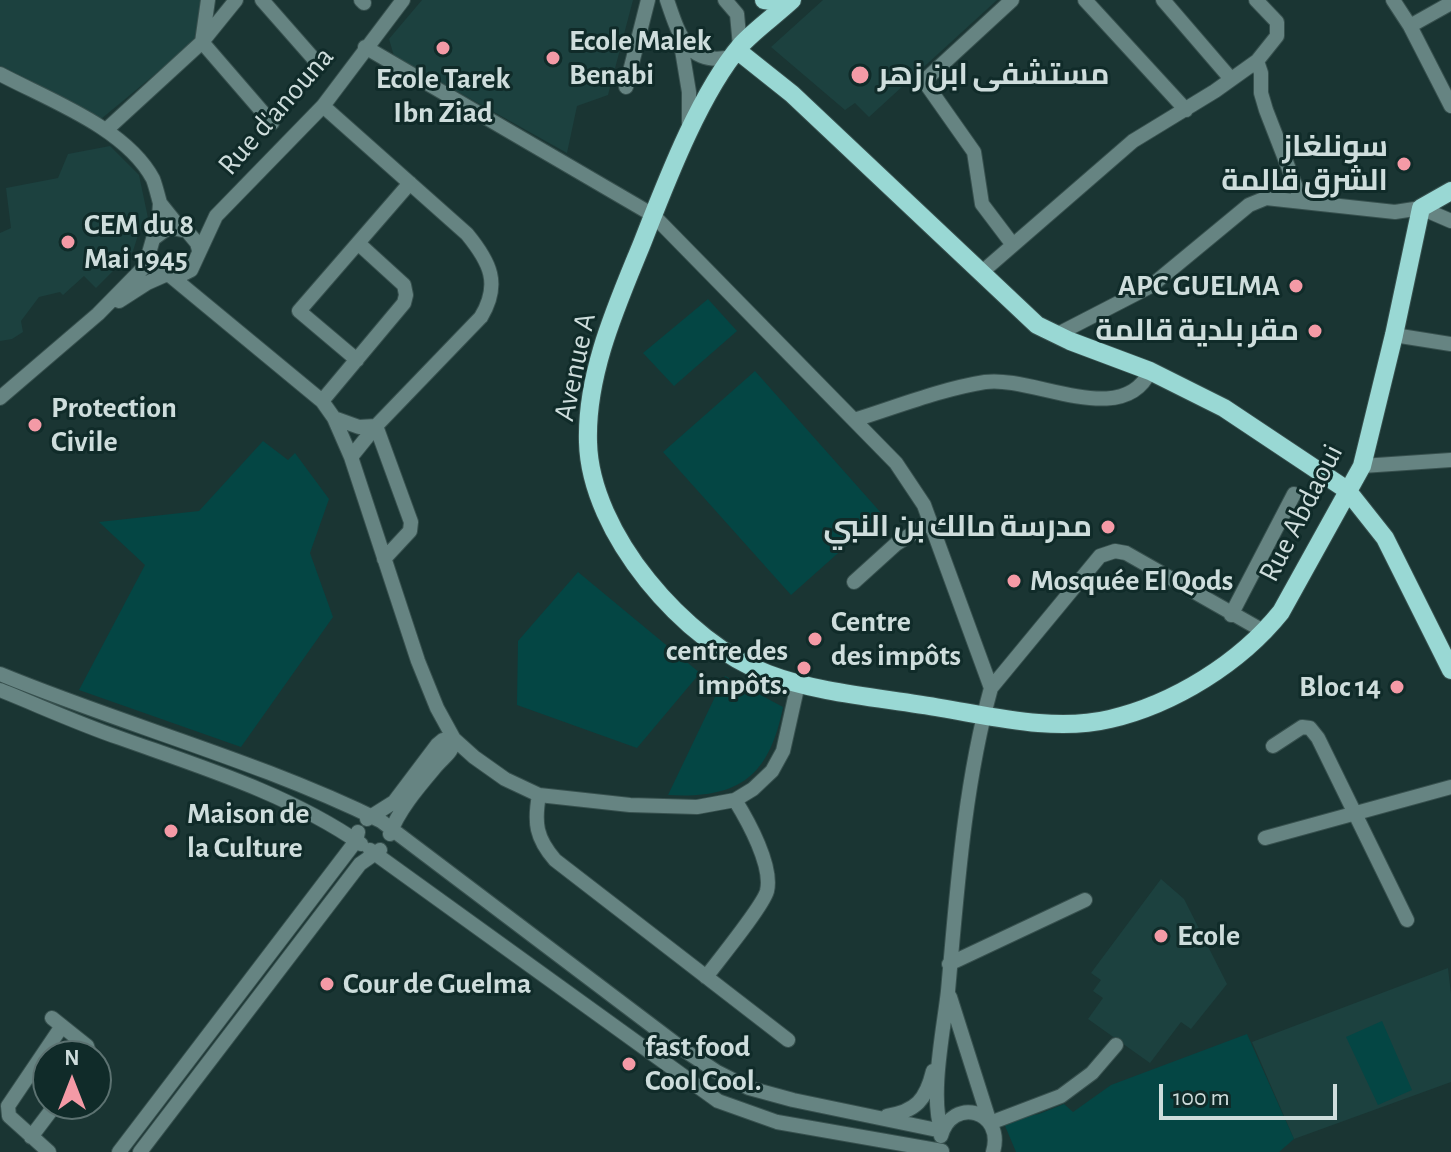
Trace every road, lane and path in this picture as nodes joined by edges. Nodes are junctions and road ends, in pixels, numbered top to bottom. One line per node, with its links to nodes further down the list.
1 (208, 0): 18 (street)
2 (236, 0): 18 (street)
3 (262, 0): 21 (street)
4 (403, 0): 19 (street, Rue d'anouna)
5 (648, 0): 25 (street)
6 (667, 0): 17 (street)
7 (725, 0): 20 (street)
8 (764, 0): 14 (main road)
9 (1012, 0): 43 (street)
10 (1085, 0): 28 (street)
11 (1163, 0): 24 (street)
12 (1256, 0): 22 (street)
13 (1393, 0): 16 (street)
14 (790, 2): 20 (main road, Avenue A)
15 (1451, 3): 16 (street)
16 (1410, 26): 27 (street)
17 (680, 38): 20 (street); 31 (street)
18 (202, 42): 29 (street); 30 (street)
19 (365, 47): 26 (street, Rue d'anouna); 37 (street)
20 (738, 51): 31 (main road, Avenue A); 46 (main road)
21 (313, 58)
22 (1257, 61): 24 (street); 34 (street)
23 (0, 74): 30 (street)
24 (1231, 79): 28 (street)
25 (626, 87)
26 (323, 106): 32 (street); 38 (street, Rue d'anouna)
27 (1451, 106)
28 (1186, 110): 43 (street)
29 (272, 123)
30 (106, 130): 35 (street)
31 (689, 135): 37 (main road, Avenue A)
32 (410, 183): 42 (street); 58 (street)
33 (1451, 191): 36 (main road)
34 (1301, 200): 36 (street); 49 (street)
35 (160, 203): 40 (street); 41 (street)
36 (1421, 208): 39 (street); 50 (main road, Rue Abdaoui)
37 (653, 215): 57 (street); 71 (main road, Avenue A)
38 (216, 216): 40 (street); 44 (street)
39 (1451, 221)
40 (184, 230): 41 (street); 44 (street)
41 (158, 233): 45 (street)
42 (359, 244): 52 (street); 52 (street)
43 (1013, 245): 46 (street)
44 (199, 250): 47 (street)
45 (151, 260): 47 (street); 48 (street)
46 (982, 272): 49 (main road)
47 (174, 276): 48 (street); 55 (street)
48 (98, 314): 54 (street)
49 (1056, 335): 53 (main road)
50 (1394, 335): 51 (street); 61 (main road, Rue Abdaoui)
51 (1451, 344)
52 (357, 360): 55 (street)
53 (1150, 371): 57 (street); 62 (main road)
54 (0, 398)
55 (322, 401): 56 (street)
56 (334, 418): 58 (street); 59 (street)
57 (854, 420): 64 (street)
58 (376, 426): 59 (street); 65 (street)
59 (351, 457): 65 (street)
60 (1451, 460): 61 (street)
61 (1362, 466): 62 (main road, Rue Abdaoui)
62 (1347, 490): 68 (main road, Rue Abdaoui); 69 (main road)
63 (1294, 494): 67 (street)
64 (930, 522): 66 (street); 72 (street)
65 (384, 559): 74 (street)
66 (854, 582)
67 (1231, 615): 68 (street); 72 (street)
68 (1265, 632): 75 (main road, Rue Abdaoui)
69 (1451, 670)
70 (0, 674): 84 (street)
71 (798, 684): 75 (main road, Avenue A); 82 (street)
72 (991, 688): 75 (street)
73 (0, 690): 84 (street)
74 (437, 708): 76 (street); 78 (street)
75 (984, 715): 88 (street)
76 (454, 739): 78 (street); 79 (street)
77 (1273, 746): 83 (street)
78 (442, 750): 79 (street); 84 (street); 84 (street)
79 (474, 757): 81 (street)
80 (1451, 787): 83 (street)
81 (539, 795): 82 (street); 89 (street)
82 (735, 800): 89 (street)
83 (1354, 813): 85 (street); 87 (street)
84 (372, 836): 97 (street); 103 (street); 105 (street); 106 (street)
85 (1265, 838)
86 (1085, 900): 88 (street)
87 (1407, 920)
88 (949, 964): 90 (street)
89 (706, 977): 93 (street)
90 (948, 989): 94 (street); 99 (street)
91 (46, 1040): 92 (street)
92 (80, 1040)
93 (788, 1040)
94 (942, 1040): 97 (street); 100 (street)
95 (1116, 1045): 99 (street)
96 (32, 1065): 101 (street)
97 (876, 1118): 100 (street)
98 (44, 1120): 101 (street)
99 (990, 1123): 100 (street); 102 (street)
100 (942, 1131): 103 (street)
101 (31, 1137): 104 (street)
102 (998, 1148)
103 (942, 1151)
104 (49, 1152)
105 (119, 1152)
106 (140, 1152)

